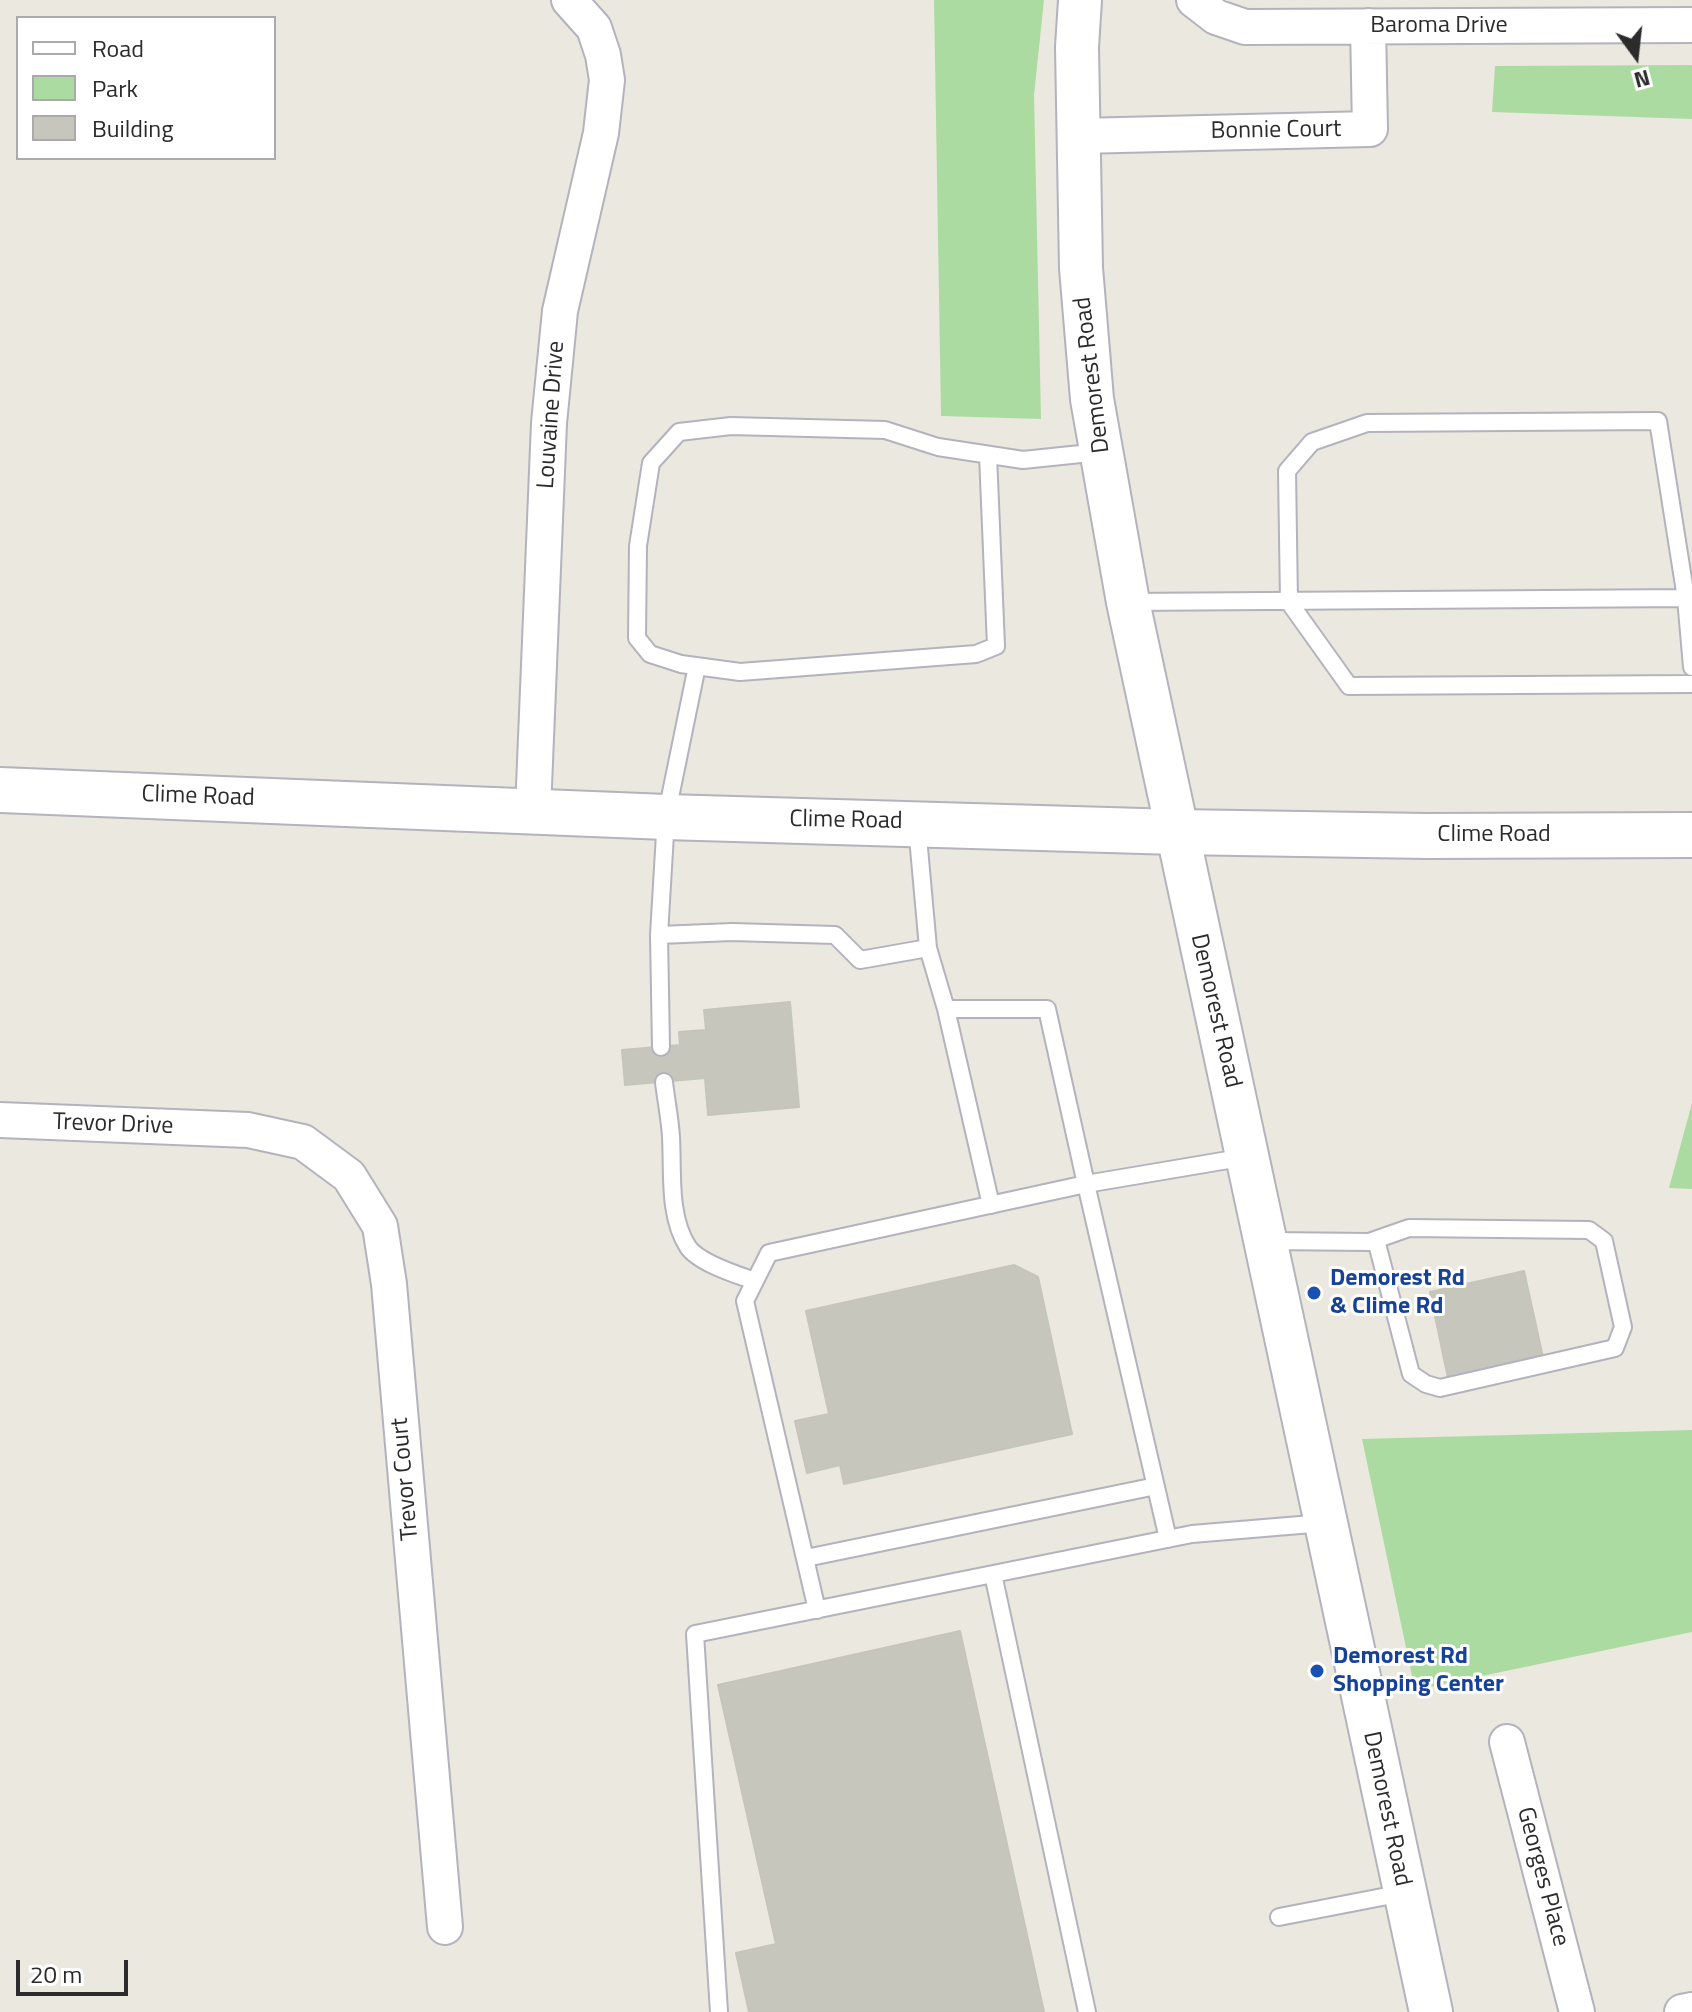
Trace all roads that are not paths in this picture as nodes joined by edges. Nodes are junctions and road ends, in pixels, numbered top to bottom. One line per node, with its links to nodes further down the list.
1 (569, 0): 16 (street, Louvaine Drive)
2 (1080, 0): 6 (street, Demorest Road)
3 (1194, 0): 5 (street, Baroma Drive)
4 (1692, 25): 5 (street, Baroma Drive)
5 (1368, 26): 6 (street, Bonnie Court)
6 (1079, 136): 7 (street, Demorest Road)
7 (1101, 451): 8 (lane); 10 (street, Demorest Road)
8 (988, 455): 12 (lane); 12 (lane)
9 (1686, 598): 11 (lane); 11 (lane); 13 (lane)
10 (1128, 602): 11 (lane); 19 (street, Demorest Road)
11 (1289, 602): 14 (lane)
12 (697, 666): 17 (lane)
13 (1692, 667)
14 (1692, 684)
15 (0, 790): 16 (main road, Clime Road)
16 (533, 810): 17 (main road, Clime Road)
17 (666, 817): 18 (main road, Clime Road); 21 (lane)
18 (917, 823): 19 (main road, Clime Road); 22 (lane)
19 (1176, 832): 20 (main road, Clime Road); 28 (street, Demorest Road)
20 (1692, 835)
21 (659, 935): 22 (lane); 24 (lane)
22 (928, 948): 23 (lane)
23 (946, 1009): 29 (lane); 30 (lane)
24 (661, 1047)
25 (664, 1082): 33 (lane)
26 (0, 1120): 27 (street, Trevor Drive)
27 (226, 1129): 43 (street, Trevor Court)
28 (1248, 1157): 29 (lane); 32 (street, Demorest Road)
29 (1086, 1184): 30 (lane); 34 (lane)
30 (991, 1205): 33 (lane)
31 (1376, 1240): 31 (lane); 32 (lane)
32 (1266, 1241): 35 (street, Demorest Road)
33 (755, 1281): 37 (lane)
34 (1156, 1486): 36 (lane); 37 (lane)
35 (1325, 1523): 36 (lane); 41 (street, Demorest Road)
36 (1168, 1539): 38 (lane)
37 (806, 1558): 39 (lane)
38 (993, 1574): 39 (lane); 46 (lane)
39 (817, 1610): 45 (lane)
40 (1507, 1742): 48 (street, Georges Place)
41 (1404, 1893): 42 (lane); 47 (street, Demorest Road)
42 (1279, 1917)
43 (445, 1927)
44 (1692, 2010): 49 (street)
45 (719, 2012)
46 (1087, 2012)
47 (1431, 2012)
48 (1577, 2012)
49 (1682, 2012)

